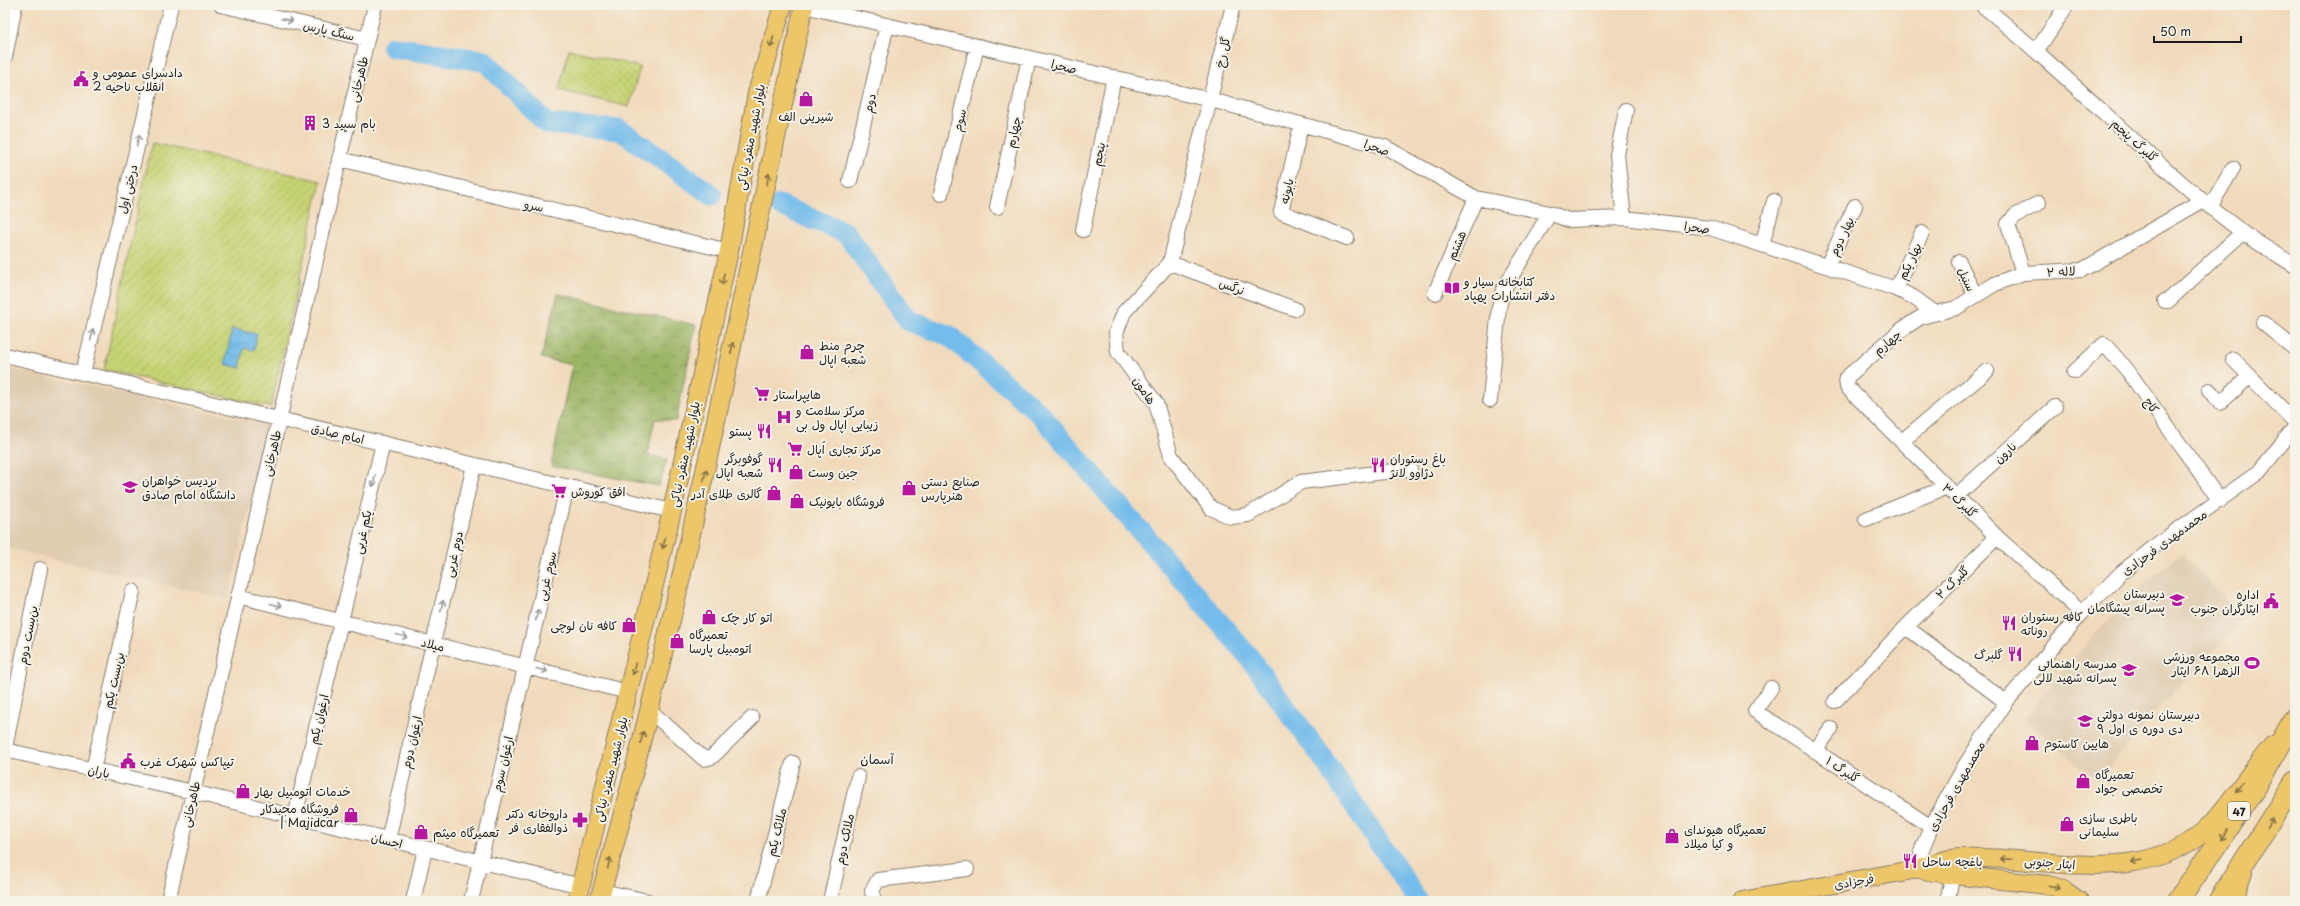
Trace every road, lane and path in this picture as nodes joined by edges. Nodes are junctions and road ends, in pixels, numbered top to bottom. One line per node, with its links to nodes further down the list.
1 (15, 5): 14 (street)
2 (171, 5): 57 (street, درختی اول, one-way to 2)
3 (221, 5): 11 (street, سنگ پارس, one-way to 11)
4 (375, 5): 11 (street, طاهرخانی)
5 (783, 5): 25 (main road, بلوار شهید منفرد نیاکی, one-way to 25)
6 (804, 5): 10 (street, صحرا); 28 (main road, بلوار شهید منفرد نیاکی, one-way to 6)
7 (1233, 5): 17 (street, گل رخ)
8 (1983, 5): 13 (street, گلبرگ پنجم)
9 (2067, 5): 13 (street)
10 (887, 25): 12 (street, صحرا); 22 (street, دوم)
11 (367, 39): 20 (street, طاهرخانی)
12 (977, 46): 15 (street, صحرا); 23 (street, سوم)
13 (2037, 50): 29 (street, گلبرگ پنجم)
14 (5, 57)
15 (1029, 58): 16 (street, صحرا); 31 (street, چهارم)
16 (1114, 77): 17 (street, صحرا); 34 (street, پنجم)
17 (1211, 100): 19 (street, صحرا); 41 (street, هامون)
18 (1626, 110): 33 (street)
19 (1300, 125): 24 (street, صحرا); 37 (street, بابونه)
20 (339, 159): 39 (street, سرو); 63 (street, طاهرخانی)
21 (2233, 168): 29 (street)
22 (850, 181)
23 (941, 194)
24 (1476, 198): 32 (street, صحرا); 46 (street, هشتم)
25 (737, 201): 28 (main road); 39 (main road, بلوار شهید منفرد نیاکی)
26 (1774, 201): 38 (street)
27 (2039, 203): 44 (street)
28 (763, 204): 80 (main road, بلوار شهید منفرد نیاکی, one-way to 28)
29 (2206, 204): 35 (street, گلبرگ پنجم); 44 (street, لاله ۲)
30 (1855, 206): 42 (street, بهار دوم)
31 (997, 207)
32 (1550, 213): 33 (street, صحرا); 61 (street)
33 (1624, 218): 38 (street, صحرا)
34 (1083, 230)
35 (2243, 232): 43 (street, گلبرگ پنجم); 48 (street)
36 (1922, 233): 45 (street, بهار یکم)
37 (1347, 238)
38 (1762, 245): 42 (street, صحرا)
39 (729, 251): 73 (main road, بلوار شهید منفرد نیاکی, one-way to 73)
40 (1959, 262): 47 (street, سنبل)
41 (1170, 263): 49 (street, نرگس); 69 (street, هامون)
42 (1827, 266): 45 (street, صحرا)
43 (2295, 266)
44 (2023, 273): 47 (street, لاله ۲)
45 (1896, 289): 50 (street, صحرا)
46 (1435, 293)
47 (1975, 295): 50 (street, لاله ۲)
48 (2165, 302)
49 (1295, 309)
50 (1935, 313): 59 (street, چهارم)
51 (2263, 323): 52 (street)
52 (2295, 349)
53 (5, 355): 57 (street, امام صادق)
54 (2233, 360): 58 (street)
55 (1988, 371): 66 (street)
56 (2074, 372): 72 (street, کاج)
57 (83, 373): 63 (street, امام صادق)
58 (2250, 376): 60 (street); 64 (street)
59 (1845, 380): 66 (street, گلبرگ ۳)
60 (2209, 390)
61 (1490, 400)
62 (2055, 407): 71 (street, نارون)
63 (279, 419): 67 (street, امام صادق); 78 (street, طاهرخانی)
64 (2295, 422)
65 (2295, 427): 72 (street, محمدمهدی فرحزادی)
66 (1902, 441): 71 (street, گلبرگ ۳)
67 (383, 444): 68 (street, امام صادق); 82 (street, یکم غربی, one-way to 82)
68 (474, 465): 70 (street, امام صادق); 84 (street, دوم غربی, one-way to 68)
69 (1410, 468)
70 (567, 487): 73 (street, امام صادق); 85 (street, سوم غربی, one-way to 70)
71 (1952, 492): 74 (street); 75 (street, گلبرگ ۳)
72 (2220, 501): 81 (street, محمدمهدی فرحزادی)
73 (672, 511): 79 (main road, بلوار شهید منفرد نیاکی, one-way to 79)
74 (1866, 519)
75 (1997, 537): 81 (street, گلبرگ ۳); 83 (street, گلبرگ ۲)
76 (40, 569): 94 (street, بن‌بست دوم)
77 (133, 591): 97 (street, بن‌بست یکم)
78 (238, 596): 82 (street, میلاد, one-way to 82); 100 (street, طاهرخانی)
79 (649, 607): 80 (main road); 87 (main road, بلوار شهید منفرد نیاکی, one-way to 87)
80 (675, 608): 90 (main road, بلوار شهید منفرد نیاکی)
81 (2082, 613): 89 (street, محمدمهدی فرحزادی)
82 (341, 621): 84 (street, میلاد, one-way to 84); 101 (street, ارغوان یکم)
83 (1906, 627): 88 (street, گلبرگ ۲); 89 (street)
84 (433, 644): 85 (street, میلاد); 103 (street, ارغوان دوم)
85 (525, 666): 87 (street, میلاد, one-way to 87); 106 (street, ارغوان سوم)
86 (1771, 688): 95 (street, گلبرگ ۱)
87 (628, 692): 110 (main road, بلوار شهید منفرد نیاکی)
88 (1835, 701)
89 (2006, 702): 102 (street, محمدمهدی فرحزادی)
90 (649, 710): 91 (street); 111 (main road, بلوار شهید منفرد نیاکی, one-way to 90)
91 (752, 718)
92 (2293, 721): 108 (main road, ایثار جنوبی, one-way to 108); 122 (highway, 47, one-way to 122)
93 (1831, 729): 95 (street)
94 (5, 749): 97 (street, باران)
95 (1815, 751): 102 (street, گلبرگ ۱)
96 (793, 763): 116 (street, ملائک یکم)
97 (93, 770): 100 (street, باران)
98 (858, 777): 117 (street, ملائک دوم)
99 (2295, 782): 105 (highway, one-way to 99)
100 (193, 792): 101 (street, احسان); 112 (street, طاهرخانی)
101 (295, 817): 103 (street, احسان)
102 (1931, 827): 108 (street, محمدمهدی فرحزادی)
103 (388, 840): 104 (street, احسان)
104 (425, 849): 106 (street, احسان); 113 (street)
105 (2249, 855): 123 (highway); 124 (main road)
106 (479, 862): 110 (street, احسان); 114 (street, ارغوان سوم)
107 (967, 869): 118 (street)
108 (1918, 869): 109 (main road, ایثار جنوبی); 119 (main road, فرحزادی)
109 (1953, 875): 120 (street); 121 (main road, ایثار جنوبی, one-way to 121)
110 (579, 894)
111 (601, 896): 115 (street)
112 (168, 901)
113 (413, 901)
114 (470, 901)
115 (648, 901)
116 (758, 901)
117 (830, 901)
118 (874, 901)
119 (1742, 901)
120 (1947, 901)
121 (2079, 901)
122 (2178, 901)
123 (2218, 901)
124 (2233, 901)

